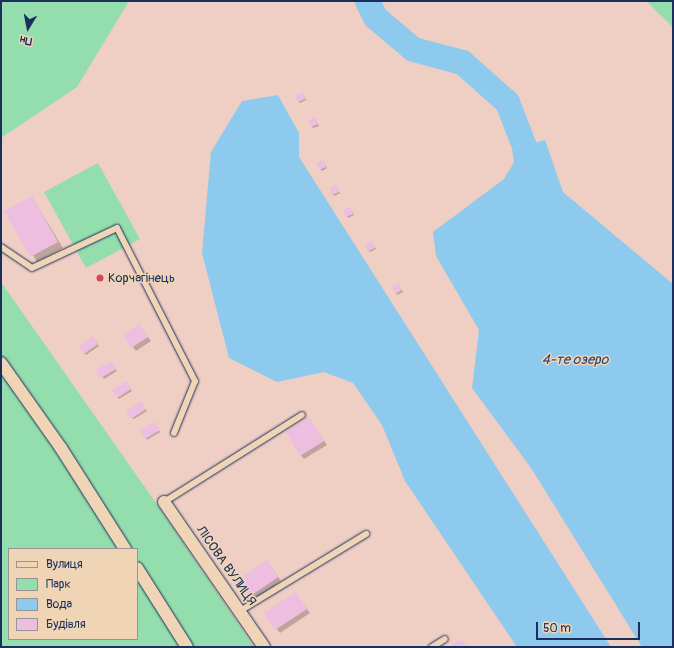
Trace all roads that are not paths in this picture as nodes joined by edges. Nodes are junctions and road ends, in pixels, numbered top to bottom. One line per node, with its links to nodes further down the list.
1 (1, 247): 4 (lane)
2 (1, 363): 7 (street)
3 (302, 415): 5 (lane)
4 (174, 433)
5 (164, 502): 9 (street, ЛІСОВА ВУЛИЦЯ)
6 (366, 534): 9 (lane)
7 (124, 548)
8 (138, 570): 11 (street)
9 (240, 611): 12 (street, ЛІСОВА ВУЛИЦЯ)
10 (445, 639): 13 (lane)
11 (187, 647)
12 (264, 647)
13 (432, 647)

